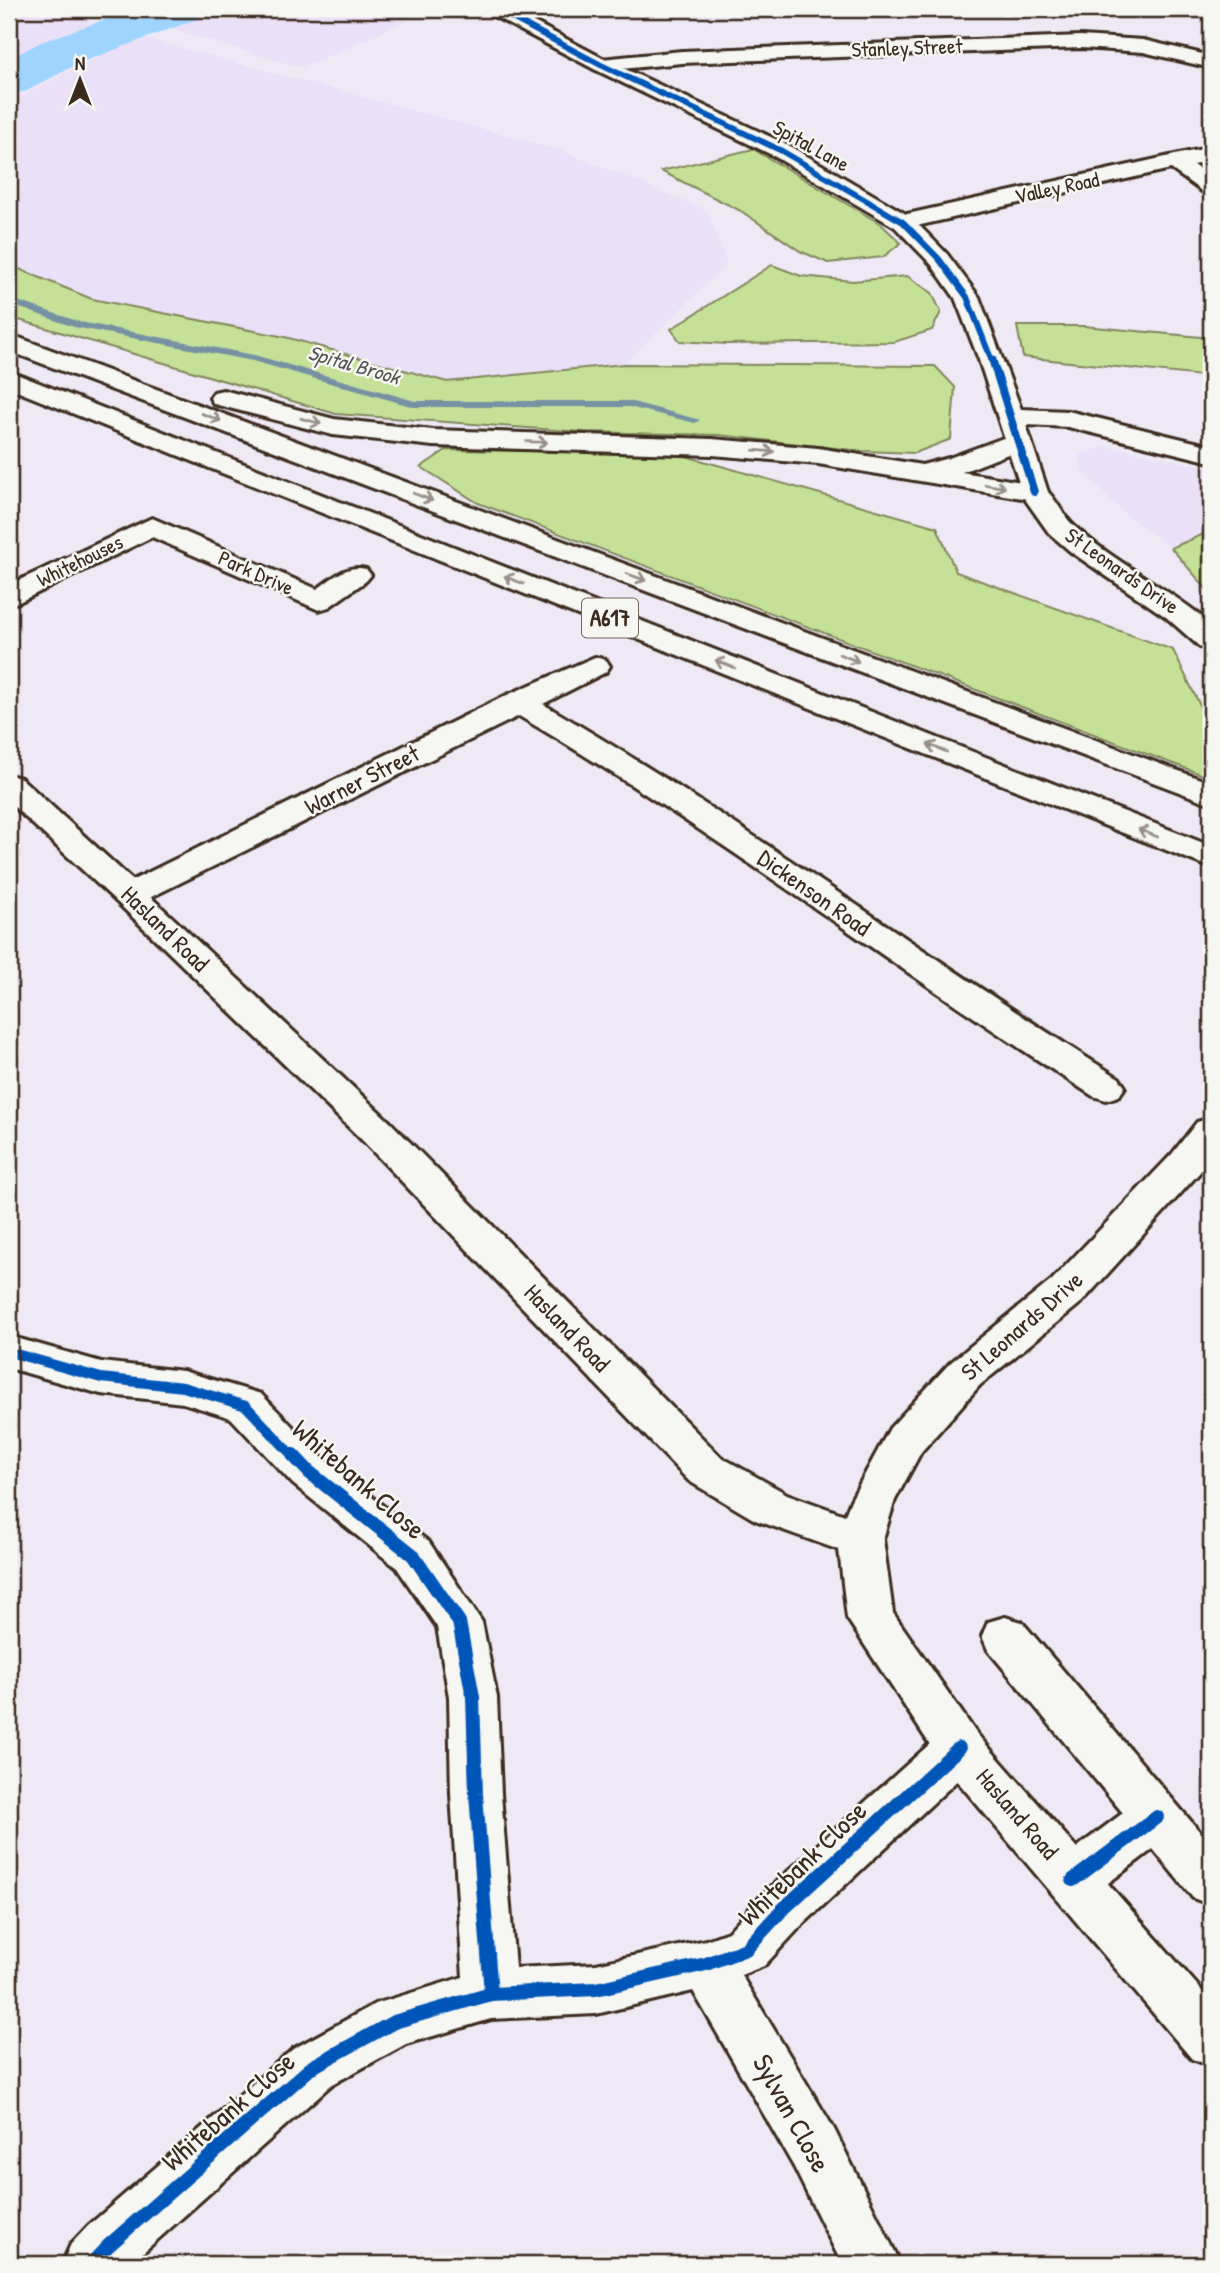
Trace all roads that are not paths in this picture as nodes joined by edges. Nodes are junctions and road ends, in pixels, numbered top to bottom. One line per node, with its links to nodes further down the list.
1 (495, 9): 3 (main road, Spital Lane)
2 (1211, 62): 3 (main road, Stanley Street)
3 (601, 65): 7 (main road, Spital Lane)
4 (1211, 154): 5 (main road, Valley Road)
5 (1175, 162): 6 (main road); 7 (main road, Valley Road)
6 (1211, 187)
7 (903, 222): 10 (main road, Spital Lane)
8 (9, 340): 12 (main road, one-way to 12); 21 (main road, A617, one-way to 21)
9 (9, 379): 22 (main road, A617, one-way to 9)
10 (1014, 429): 11 (main road); 12 (main road); 13 (main road, St Leonards Drive)
11 (1211, 454)
12 (908, 471): 13 (main road, one-way to 13)
13 (1034, 492): 17 (main road, St Leonards Drive)
14 (152, 526): 15 (main road, Park Drive); 16 (main road, Whitehouses)
15 (356, 575)
16 (9, 596)
17 (1211, 641)
18 (595, 666): 19 (main road, Warner Street)
19 (518, 702): 23 (main road, Warner Street); 24 (main road, Dickenson Road)
20 (9, 785): 23 (main road, Hasland Road)
21 (1211, 794)
22 (1211, 858)
23 (130, 895): 27 (main road, Hasland Road)
24 (1107, 1087)
25 (1211, 1130): 27 (main road, St Leonards Drive)
26 (9, 1352): 34 (main road, Whitebank Close)
27 (860, 1539): 29 (main road, Hasland Road)
28 (1005, 1636): 30 (main road)
29 (959, 1748): 31 (main road, Hasland Road); 33 (main road, Whitebank Close)
30 (1157, 1818): 31 (main road, Hasland Road); 32 (main road)
31 (1073, 1880): 35 (main road, Hasland Road)
32 (1211, 1882)
33 (706, 1964): 34 (main road, Whitebank Close); 37 (main road, Sylvan Close)
34 (491, 1994): 36 (main road, Whitebank Close)
35 (1211, 2041)
36 (91, 2264)
37 (872, 2264)

